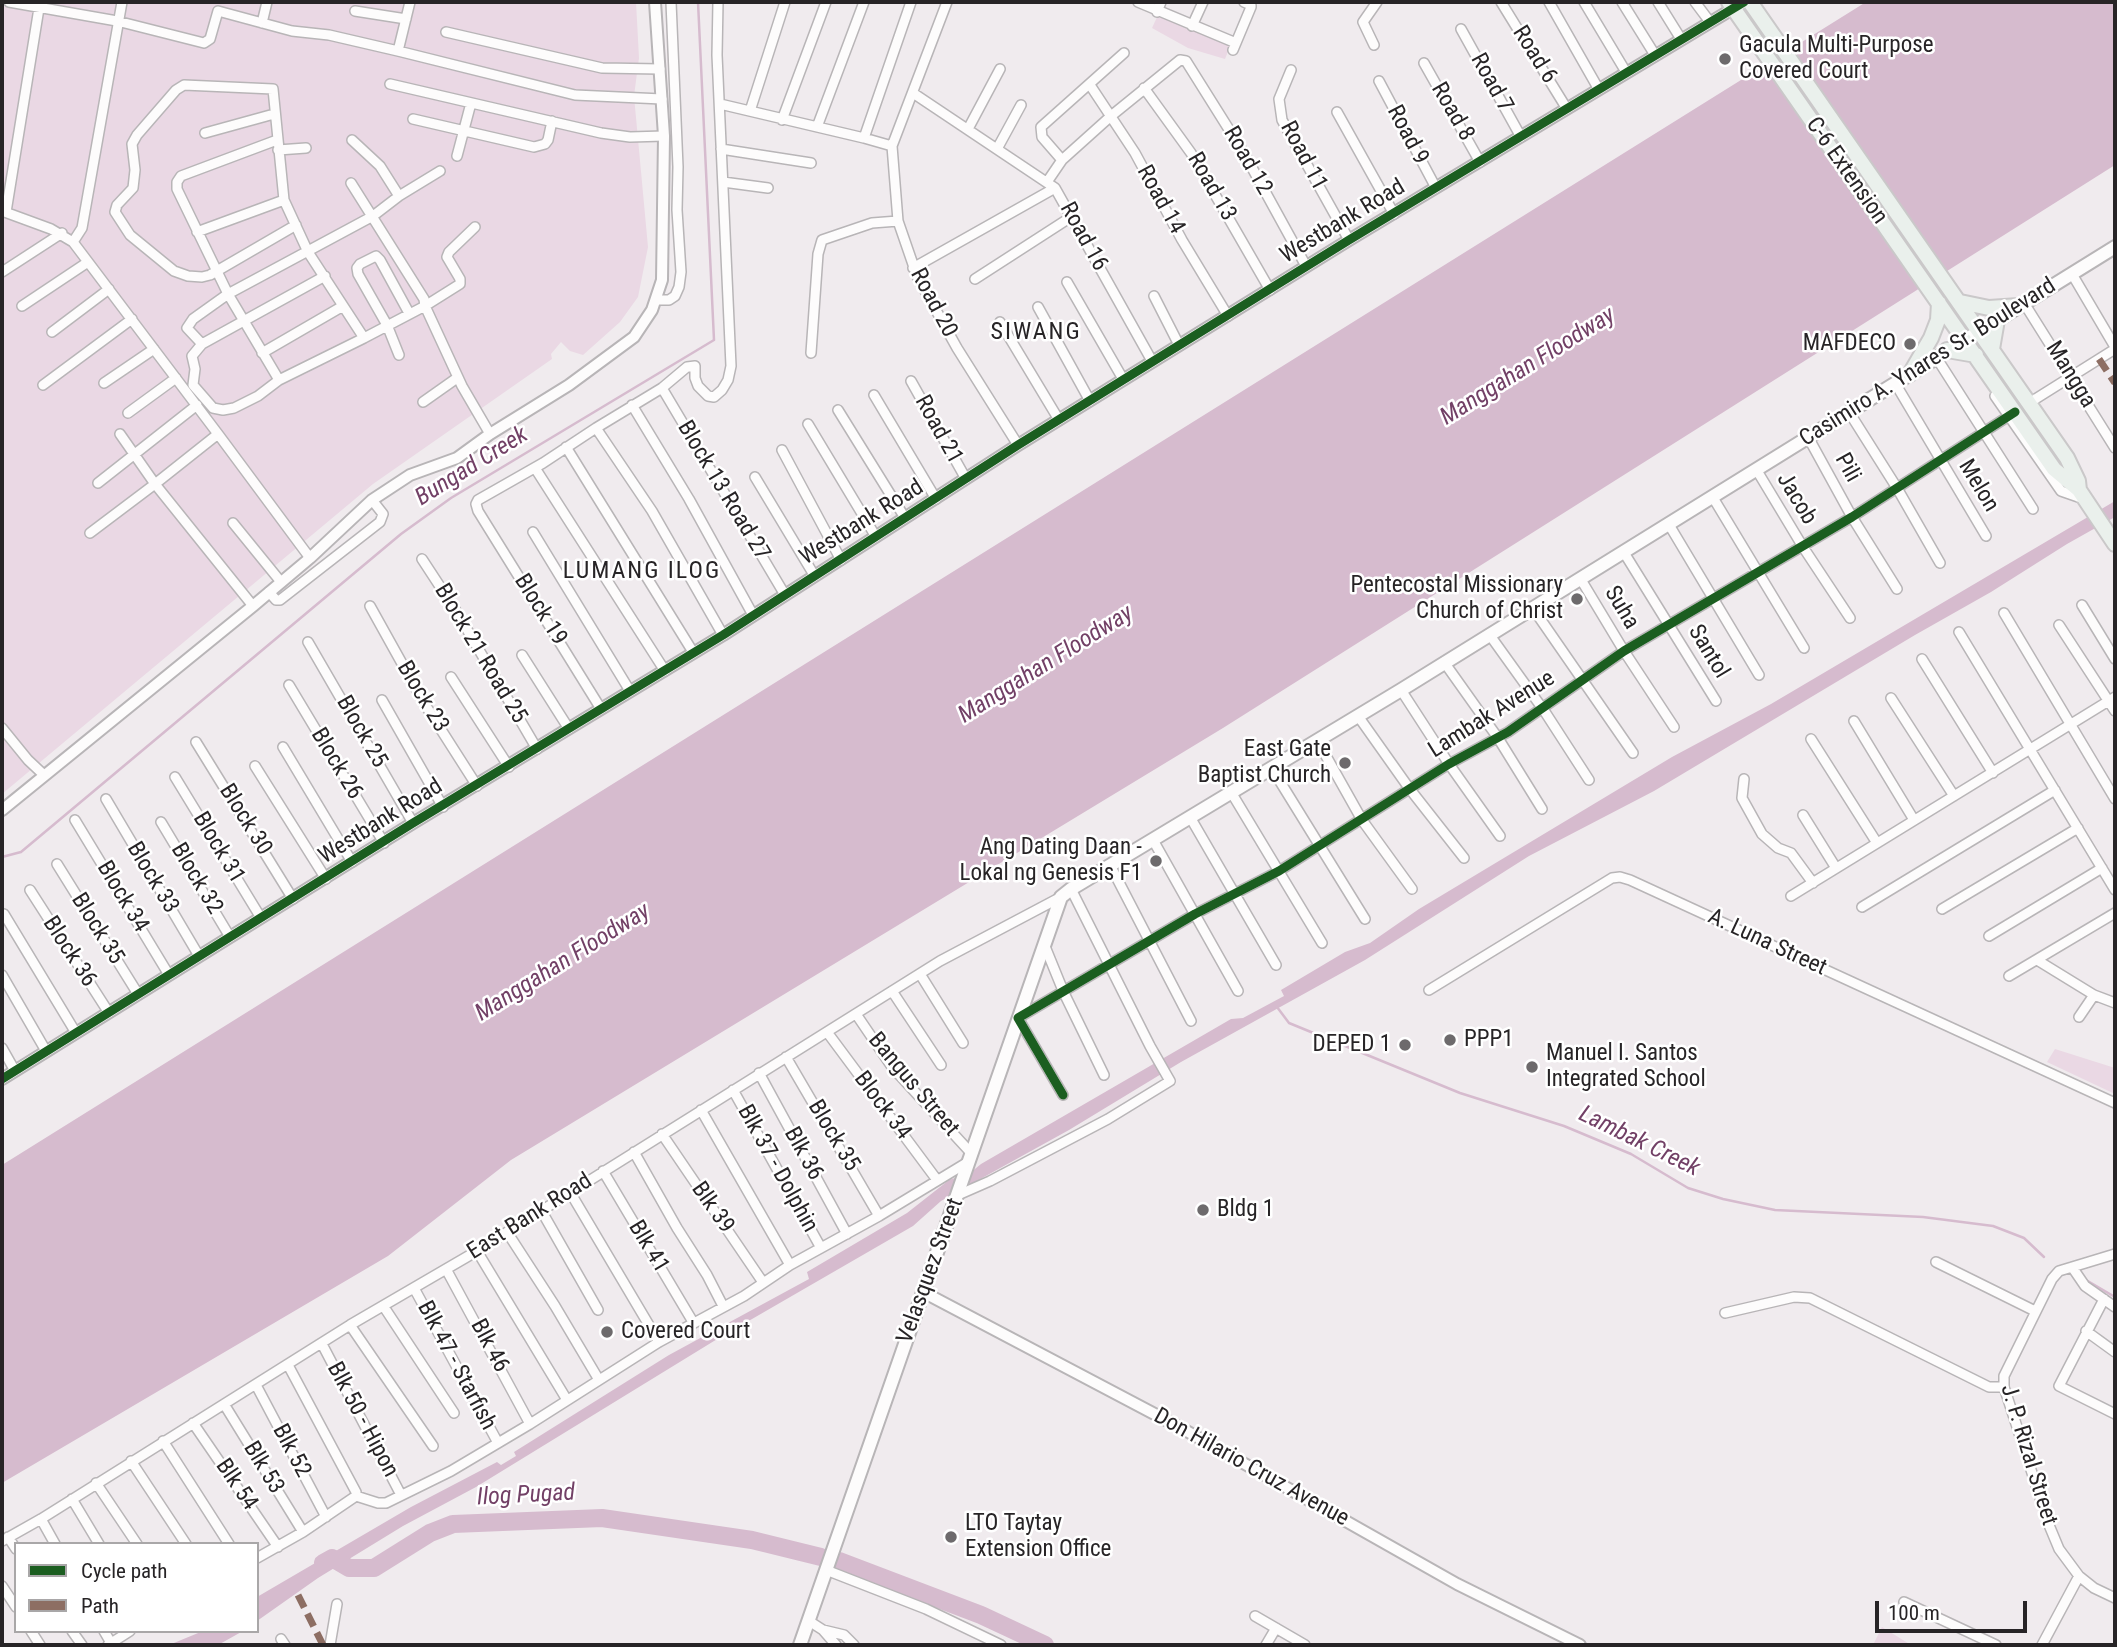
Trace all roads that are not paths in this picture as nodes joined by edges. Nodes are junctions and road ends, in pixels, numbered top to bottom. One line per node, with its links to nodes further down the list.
1 (9, 2): 26 (street)
2 (122, 2): 31 (street)
3 (267, 2): 33 (street)
4 (410, 2): 30 (street)
5 (655, 2): 43 (street)
6 (671, 2): 116 (street)
7 (718, 2): 55 (street)
8 (785, 2): 58 (street)
9 (826, 2): 63 (street)
10 (864, 2): 65 (street)
11 (911, 2): 71 (street)
12 (947, 2): 52 (street)
13 (1138, 2): 29 (street)
14 (1161, 2): 29 (street)
15 (1203, 2): 34 (street)
16 (1244, 2): 34 (street)
17 (1377, 2): 38 (street)
18 (1501, 2): 57 (street, Road 6)
19 (1549, 2): 51 (street)
20 (1584, 2): 46 (street)
21 (1622, 2): 41 (street)
22 (1658, 2): 37 (street)
23 (1695, 2): 32 (street)
24 (1750, 2): 118 (main road, C-6 Extension)
25 (1736, 4): 32 (street, Westbank Road); 117 (main road, C-6 Extension)
26 (40, 5): 31 (street); 90 (street)
27 (220, 7): 31 (street); 33 (street)
28 (355, 11): 30 (street)
29 (1157, 12): 34 (street)
30 (406, 19): 39 (street)
31 (117, 21): 100 (street)
32 (1710, 22): 37 (street, Westbank Road)
33 (262, 23): 39 (street)
34 (1192, 26)
35 (1461, 29): 70 (street, Road 7)
36 (446, 32): 43 (street)
37 (1681, 39): 41 (street, Westbank Road)
38 (1374, 46)
39 (398, 51): 53 (street)
40 (1124, 53): 49 (street)
41 (1655, 55): 46 (street, Westbank Road)
42 (1424, 62): 80 (street, Road 8)
43 (660, 69): 53 (street)
44 (1000, 69): 66 (street)
45 (1291, 69): 99 (street, Road 11)
46 (1626, 72): 51 (street, Westbank Road)
47 (1379, 81): 87 (street, Road 9)
48 (390, 84): 54 (street)
49 (1090, 85): 61 (street, Road 14); 79 (street)
50 (1144, 88): 61 (street); 104 (street, Road 12); 113 (street, Road 13)
51 (1598, 88): 57 (street, Westbank Road)
52 (913, 93): 66 (street, Road 16); 74 (street)
53 (662, 99): 69 (street)
54 (471, 103): 64 (street); 67 (street)
55 (720, 104): 58 (street); 76 (street)
56 (1021, 104): 77 (street)
57 (1567, 109): 70 (street, Westbank Road)
58 (750, 111): 63 (street)
59 (1337, 112): 91 (street)
60 (274, 114): 68 (street); 73 (street); 106 (street)
61 (1111, 116): 79 (street); 125 (street, Road 14)
62 (413, 119): 67 (street)
63 (782, 120): 65 (street)
64 (552, 121): 67 (street); 69 (street)
65 (817, 127): 71 (street)
66 (968, 129): 77 (street, Road 16)
67 (464, 131): 78 (street)
68 (205, 132)
69 (664, 136): 116 (street)
70 (1521, 137): 80 (street, Westbank Road)
71 (864, 138): 74 (street)
72 (352, 139): 88 (street)
73 (278, 145): 75 (street); 89 (street); 97 (street)
74 (892, 146): 94 (street, Road 20)
75 (306, 148)
76 (722, 149): 81 (street); 83 (street)
77 (997, 149): 85 (street, Road 16)
78 (457, 156)
79 (1062, 160): 85 (street)
80 (1480, 162): 87 (street, Westbank Road)
81 (811, 163)
82 (440, 171): 88 (street)
83 (723, 182): 86 (street); 155 (street)
84 (351, 183): 92 (street)
85 (1051, 185): 93 (street, Road 16); 105 (street)
86 (768, 188)
87 (1436, 188): 91 (street, Westbank Road)
88 (399, 196): 92 (street)
89 (284, 200): 95 (street); 97 (street)
90 (4, 212): 98 (street)
91 (1394, 214): 99 (street, Westbank Road)
92 (373, 216): 102 (street); 122 (street)
93 (1072, 217): 110 (street); 144 (street, Road 16)
94 (898, 221): 105 (street, Road 20); 141 (street)
95 (296, 225): 102 (street); 106 (street)
96 (475, 227): 122 (street)
97 (197, 232): 106 (street)
98 (62, 233): 100 (street); 107 (street)
99 (1349, 240): 104 (street, Westbank Road)
100 (73, 242): 103 (street)
101 (2115, 247): 108 (main road, Casimiro A. Ynares Sr. Boulevard)
102 (308, 252): 109 (street); 114 (street)
103 (88, 262): 112 (street); 120 (street)
104 (1306, 266): 113 (street, Westbank Road)
105 (913, 268): 174 (street, Road 20)
106 (216, 270): 114 (street)
107 (2, 272)
108 (2073, 274): 119 (main road, Casimiro A. Ynares Sr. Boulevard); 136 (street)
109 (324, 276): 121 (street); 128 (street)
110 (975, 279)
111 (1067, 282): 149 (street)
112 (109, 289): 126 (street); 132 (street)
113 (1270, 290): 125 (street, Westbank Road)
114 (228, 294): 128 (street); 134 (street)
115 (1154, 296): 135 (street)
116 (657, 300): 172 (street)
117 (1937, 300): 138 (main road, C-6 Extension); 145 (main road)
118 (1958, 300): 119 (main road); 131 (main road, C-6 Extension)
119 (2022, 305): 127 (main road, Casimiro A. Ynares Sr. Boulevard); 146 (street, Mangga)
120 (22, 306)
121 (343, 306): 133 (street); 140 (street)
122 (425, 306): 124 (street); 148 (street)
123 (1038, 307): 157 (street)
124 (408, 313): 130 (street); 130 (street)
125 (1228, 316): 135 (street, Westbank Road)
126 (132, 319): 137 (street); 154 (street)
127 (1997, 320): 131 (main road, Casimiro A. Ynares Sr. Boulevard); 139 (main road)
128 (242, 321): 134 (street); 140 (street)
129 (1000, 322): 166 (street)
130 (387, 325): 133 (street); 143 (street)
131 (1979, 330): 138 (main road, Casimiro A. Ynares Sr. Boulevard); 139 (main road, C-6 Extension)
132 (52, 332)
133 (364, 338): 150 (street)
134 (202, 344): 150 (street)
135 (1179, 345): 144 (street, Westbank Road)
136 (2115, 348): 146 (street)
137 (154, 349): 147 (street); 152 (street)
138 (1969, 349): 142 (main road); 165 (main road, C-6 Extension)
139 (1992, 349): 159 (main road, C-6 Extension)
140 (262, 353): 150 (street)
141 (811, 353)
142 (1942, 354): 145 (main road, Casimiro A. Ynares Sr. Boulevard); 169 (street)
143 (399, 355)
144 (1152, 362): 149 (street, Westbank Road)
145 (1910, 374): 153 (main road, Casimiro A. Ynares Sr. Boulevard)
146 (2072, 376): 159 (street); 176 (street, Mangga)
147 (176, 378): 160 (street); 164 (street)
148 (457, 378): 158 (street); 172 (street)
149 (1123, 379): 157 (street, Westbank Road)
150 (279, 380)
151 (911, 381): 183 (street, Road 21)
152 (104, 383)
153 (1895, 383): 163 (main road, Casimiro A. Ynares Sr. Boulevard); 179 (street, Melon)
154 (43, 386)
155 (662, 388): 161 (street); 213 (street, Block 13 Road 27)
156 (874, 395): 188 (street)
157 (1090, 401): 166 (street, Westbank Road)
158 (423, 402)
159 (2029, 403): 190 (main road, C-6 Extension)
160 (197, 405): 171 (street); 178 (street)
161 (632, 405): 168 (street); 220 (street)
162 (838, 410): 193 (street)
163 (1849, 412): 173 (main road, Casimiro A. Ynares Sr. Boulevard); 186 (street)
164 (128, 413)
165 (2012, 414): 169 (street, Lambak Avenue); 190 (main road, C-6 Extension)
166 (1059, 419): 174 (street, Westbank Road)
167 (808, 424): 199 (street)
168 (596, 428): 175 (street); 225 (street)
169 (1982, 433): 179 (street, Lambak Avenue); 191 (street)
170 (120, 434): 178 (street)
171 (218, 434): 185 (street); 203 (street)
172 (490, 434): 189 (street)
173 (1808, 437): 181 (main road, Casimiro A. Ynares Sr. Boulevard); 192 (street, Pili)
174 (1018, 445): 183 (street, Westbank Road)
175 (566, 447): 180 (street); 230 (street)
176 (2115, 448)
177 (782, 450): 205 (street)
178 (133, 455): 184 (street); 185 (street)
179 (1940, 460): 186 (street, Lambak Avenue); 198 (street, Melon)
180 (535, 468): 235 (street); 247 (street, Block 19)
181 (1756, 469): 187 (main road, Casimiro A. Ynares Sr. Boulevard); 201 (street, Jacob)
182 (755, 477): 208 (street)
183 (966, 479): 188 (street, Westbank Road)
184 (98, 483)
185 (155, 484): 197 (street); 217 (street)
186 (1897, 488): 192 (street, Lambak Avenue); 206 (street)
187 (1712, 496): 195 (main road, Casimiro A. Ynares Sr. Boulevard); 207 (street)
188 (936, 499): 193 (street, Westbank Road)
189 (372, 500): 203 (street); 212 (street)
190 (2086, 500): 200 (main road)
191 (2033, 509)
192 (1853, 517): 201 (street, Lambak Avenue); 211 (street, Pili)
193 (905, 519): 199 (street, Westbank Road)
194 (233, 523): 210 (street)
195 (1668, 523): 202 (main road, Casimiro A. Ynares Sr. Boulevard); 214 (street)
196 (533, 532): 241 (street)
197 (90, 533)
198 (1986, 536)
199 (876, 537): 205 (street, Westbank Road)
200 (2115, 544)
201 (1803, 547): 207 (street, Lambak Avenue); 221 (street, Jacob)
202 (1623, 551): 209 (main road, Casimiro A. Ynares Sr. Boulevard); 222 (street, Santol)
203 (310, 558): 210 (street)
204 (422, 559): 260 (street, Block 21 Road 25)
205 (841, 560): 208 (street, Westbank Road)
206 (1940, 563)
207 (1757, 573): 214 (street, Lambak Avenue); 228 (street)
208 (814, 575): 213 (street, Westbank Road)
209 (1580, 578): 218 (main road, Casimiro A. Ynares Sr. Boulevard); 229 (street, Suha)
210 (281, 582): 212 (street)
211 (1897, 589)
212 (269, 592): 217 (street)
213 (785, 595): 220 (street, Westbank Road)
214 (1712, 599): 222 (street, Lambak Avenue); 236 (street)
215 (2082, 605): 233 (street)
216 (370, 606): 272 (street, Block 23)
217 (253, 607): 268 (street)
218 (1532, 607): 226 (main road, Casimiro A. Ynares Sr. Boulevard); 238 (street)
219 (2004, 612): 251 (street)
220 (753, 615): 225 (street, Westbank Road)
221 (1850, 618)
222 (1669, 624): 229 (street, Lambak Avenue); 245 (street, Santol)
223 (2059, 625): 243 (street)
224 (1959, 632): 261 (street)
225 (723, 635): 230 (street, Westbank Road)
226 (1489, 635): 234 (main road, Casimiro A. Ynares Sr. Boulevard); 246 (street)
227 (308, 642): 288 (street, Block 25)
228 (1804, 648)
229 (1624, 651): 238 (street, Lambak Avenue); 252 (street, Suha)
230 (693, 652): 235 (street, Westbank Road)
231 (522, 655): 254 (street)
232 (1922, 659): 267 (street)
233 (2115, 659)
234 (1444, 662): 240 (main road, Casimiro A. Ynares Sr. Boulevard); 255 (street)
235 (665, 671): 241 (street, Westbank Road)
236 (1759, 675)
237 (451, 677): 265 (street)
238 (1582, 681): 246 (street, Lambak Avenue); 262 (street)
239 (289, 685): 292 (street, Block 26)
240 (1401, 690): 249 (main road, Casimiro A. Ynares Sr. Boulevard); 263 (street)
241 (630, 691): 247 (street, Westbank Road)
242 (1891, 698): 276 (street)
243 (2112, 699): 248 (street); 251 (street)
244 (382, 700): 279 (street)
245 (1716, 701)
246 (1542, 708): 255 (street, Lambak Avenue); 271 (street)
247 (601, 709): 254 (street, Westbank Road)
248 (2115, 711)
249 (1357, 716): 257 (main road, Casimiro A. Ynares Sr. Boulevard); 273 (street)
250 (1854, 721): 286 (street)
251 (2070, 725): 261 (street); 278 (street)
252 (1674, 727)
253 (2, 728): 268 (street)
254 (569, 729): 260 (street, Westbank Road)
255 (1498, 738): 263 (street, Lambak Avenue); 280 (street)
256 (1811, 739): 293 (street)
257 (1317, 740): 266 (main road, Casimiro A. Ynares Sr. Boulevard); 285 (street)
258 (196, 742): 310 (street, Block 30)
259 (283, 747): 296 (street)
260 (537, 748): 265 (street, Westbank Road)
261 (2031, 749): 267 (street); 274 (street)
262 (1633, 752)
263 (1449, 764): 273 (street, Lambak Avenue); 290 (street)
264 (255, 766): 302 (street)
265 (509, 766): 272 (street, Westbank Road)
266 (1271, 767): 275 (main road, Casimiro A. Ynares Sr. Boulevard); 294 (street)
267 (1993, 773): 276 (street)
268 (44, 775): 281 (street)
269 (175, 777): 316 (street, Block 31)
270 (1744, 779): 303 (street)
271 (1589, 780)
272 (477, 786): 279 (street, Westbank Road)
273 (1409, 788): 285 (street, Lambak Avenue); 295 (street)
274 (2056, 790): 289 (street); 311 (street)
275 (1231, 792): 283 (main road, Casimiro A. Ynares Sr. Boulevard); 301 (street)
276 (1954, 796): 286 (street)
277 (106, 799): 323 (street, Block 33)
278 (2115, 799)
279 (443, 807): 288 (street, Westbank Road)
280 (1542, 809)
281 (2, 810)
282 (1803, 815): 299 (street)
283 (1189, 817): 291 (main road, Casimiro A. Ynares Sr. Boulevard); 308 (street)
284 (75, 820): 329 (street, Block 34)
285 (1362, 820): 294 (street, Lambak Avenue); 304 (street)
286 (1914, 821): 293 (street)
287 (161, 822): 319 (street, Block 32)
288 (413, 824): 292 (street, Westbank Road)
289 (2078, 828): 300 (street); 312 (street)
290 (1500, 836)
291 (1153, 840): 298 (main road, Casimiro A. Ynares Sr. Boulevard); 315 (street)
292 (384, 843): 296 (street, Westbank Road)
293 (1877, 843): 299 (street)
294 (1320, 847): 301 (street, Lambak Avenue); 317 (street)
295 (1464, 858)
296 (352, 862): 302 (street, Westbank Road)
297 (57, 864): 335 (street, Block 35)
298 (1111, 865): 307 (main road, Casimiro A. Ynares Sr. Boulevard); 320 (street)
299 (1836, 868): 303 (street)
300 (2102, 868): 306 (street); 318 (street)
301 (1279, 871): 308 (street, Lambak Avenue); 321 (street)
302 (326, 879): 310 (street, Westbank Road)
303 (1813, 883): 309 (street)
304 (1412, 889)
305 (30, 890): 338 (street, Block 36)
306 (2115, 890)
307 (1066, 893): 322 (main road, Velasquez Street); 326 (street); 327 (street, East Bank Road)
308 (1236, 895): 315 (street, Lambak Avenue); 325 (street)
309 (1791, 896)
310 (293, 899): 316 (street, Westbank Road)
311 (1862, 907)
312 (1942, 909)
313 (2115, 913): 324 (street)
314 (4, 914): 344 (street)
315 (1195, 914): 320 (street, Lambak Avenue); 333 (street)
316 (261, 918): 319 (street, Westbank Road)
317 (1365, 919)
318 (1989, 936)
319 (230, 937): 323 (street, Westbank Road)
320 (1151, 942): 326 (street, Lambak Avenue); 342 (street)
321 (1322, 943)
322 (1044, 944): 334 (street); 341 (main road, Velasquez Street)
323 (199, 956): 329 (street, Westbank Road)
324 (2037, 960): 330 (street); 336 (street)
325 (1276, 965)
326 (1109, 966): 334 (street, Lambak Avenue); 364 (street)
327 (920, 974): 332 (street, East Bank Road); 345 (street)
328 (2, 975): 347 (street)
329 (169, 975): 335 (street, Westbank Road)
330 (2009, 976)
331 (1429, 990): 356 (street, A. Luna Street)
332 (892, 991): 339 (street, East Bank Road); 349 (street)
333 (1238, 991)
334 (1064, 993): 341 (street, Lambak Avenue); 352 (street)
335 (138, 994): 338 (street, Westbank Road)
336 (2094, 995): 337 (street); 340 (street)
337 (2115, 1003)
338 (108, 1013): 344 (street, Westbank Road)
339 (856, 1014): 343 (street, East Bank Road); 360 (street, Bangus Street)
340 (2079, 1017)
341 (1018, 1018): 355 (street); 360 (main road, Velasquez Street)
342 (1191, 1021)
343 (827, 1032): 348 (street, East Bank Road); 362 (street, Block 34)
344 (76, 1033): 347 (street, Westbank Road)
345 (963, 1043)
346 (2, 1048): 350 (street)
347 (47, 1051): 350 (street, Westbank Road)
348 (786, 1057): 351 (street, East Bank Road); 366 (street, Block 35)
349 (941, 1065)
350 (15, 1071): 353 (street, Westbank Road)
351 (760, 1073): 354 (street, East Bank Road); 368 (street, Blk 36)
352 (1104, 1075)
353 (2, 1079)
354 (733, 1090): 357 (street, East Bank Road); 369 (street, Blk 37 - Dolphin)
355 (1063, 1095)
356 (2115, 1103)
357 (701, 1110): 358 (street, East Bank Road); 373 (street)
358 (662, 1134): 359 (street, East Bank Road); 376 (street, Blk 39)
359 (634, 1153): 361 (street, East Bank Road); 380 (street)
360 (971, 1158): 362 (street); 364 (main road, Velasquez Street)
361 (603, 1171): 363 (street, East Bank Road); 386 (street, Blk 41)
362 (937, 1180): 366 (street)
363 (570, 1192): 365 (street, East Bank Road); 389 (street)
364 (958, 1195): 378 (main road, Velasquez Street)
365 (541, 1210): 367 (street, East Bank Road); 383 (street)
366 (879, 1216): 368 (street)
367 (507, 1231): 370 (street, East Bank Road); 393 (street)
368 (847, 1234): 369 (street)
369 (821, 1248): 373 (street)
370 (477, 1251): 375 (street, East Bank Road); 396 (street)
371 (2115, 1254): 374 (street, J. P. Rizal Street)
372 (1936, 1262): 384 (street)
373 (790, 1265): 376 (street)
374 (2073, 1267): 379 (street); 384 (street, J. P. Rizal Street)
375 (446, 1269): 377 (street, East Bank Road); 401 (street, Blk 46)
376 (762, 1281): 380 (street)
377 (414, 1288): 381 (street, East Bank Road); 403 (street, Blk 47 - Starfish)
378 (923, 1292): 421 (main road, Velasquez Street); 441 (street, Don Hilario Cruz Avenue)
379 (2104, 1299): 382 (street); 388 (street)
380 (723, 1306): 386 (street)
381 (384, 1307): 387 (street, East Bank Road); 398 (street)
382 (2115, 1307)
383 (598, 1310)
384 (2035, 1311): 395 (street, J. P. Rizal Street)
385 (1725, 1313): 395 (street)
386 (693, 1322): 389 (street)
387 (350, 1325): 390 (street, East Bank Road); 404 (street)
388 (2086, 1331): 391 (street); 399 (street)
389 (659, 1342): 393 (street)
390 (322, 1344): 392 (street, East Bank Road); 407 (street, Blk 50 - Hipon)
391 (2115, 1352)
392 (288, 1365): 394 (street, East Bank Road); 408 (street)
393 (599, 1380): 396 (street)
394 (256, 1385): 397 (street, East Bank Road); 410 (street, Blk 52)
395 (2004, 1388): 422 (street, J. P. Rizal Street)
396 (567, 1400): 401 (street)
397 (224, 1404): 400 (street, East Bank Road); 412 (street, Blk 53)
398 (454, 1413)
399 (2115, 1414)
400 (193, 1423): 402 (street, East Bank Road); 419 (street, Blk 54)
401 (530, 1424): 403 (street)
402 (163, 1441): 405 (street, East Bank Road); 418 (street)
403 (498, 1443): 407 (street)
404 (433, 1446)
405 (131, 1461): 406 (street, East Bank Road); 417 (street)
406 (96, 1483): 409 (street, East Bank Road); 416 (street)
407 (401, 1495): 408 (street)
408 (356, 1496): 410 (street)
409 (72, 1499): 411 (street, East Bank Road); 415 (street)
410 (326, 1517): 412 (street)
411 (41, 1519): 413 (street, East Bank Road); 414 (street)
412 (303, 1532): 419 (street)
413 (5, 1539)
414 (54, 1542)
415 (98, 1542)
416 (136, 1542)
417 (185, 1542)
418 (228, 1542)
419 (278, 1547): 420 (street)
420 (259, 1558)
421 (826, 1570): 429 (main road, Velasquez Street); 438 (street)
422 (2079, 1576): 424 (street, J. P. Rizal Street); 443 (street)
423 (2, 1586): 426 (street)
424 (2115, 1598)
425 (1904, 1602): 442 (street)
426 (14, 1604)
427 (337, 1604): 434 (street)
428 (1255, 1616): 430 (street)
429 (809, 1621): 431 (street); 435 (main road, Velasquez Street)
430 (1276, 1628): 439 (street); 440 (street)
431 (823, 1630): 436 (street); 437 (street)
432 (127, 1633): 433 (street)
433 (110, 1644)
434 (330, 1645)
435 (800, 1645)
436 (836, 1645)
437 (854, 1645)
438 (1001, 1645)
439 (1266, 1645)
440 (1305, 1645)
441 (1580, 1645)
442 (1996, 1645)
443 (2042, 1645)

